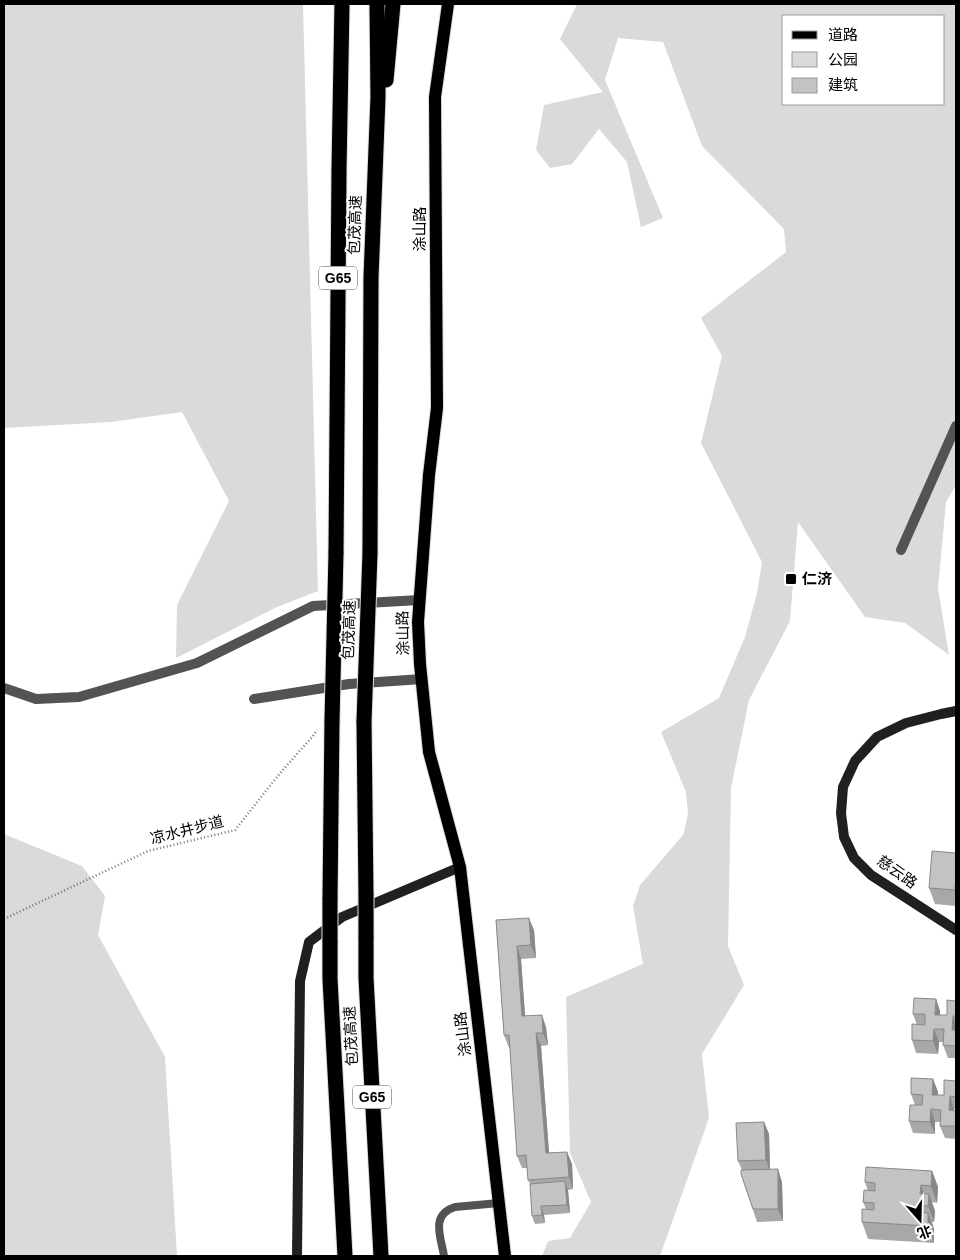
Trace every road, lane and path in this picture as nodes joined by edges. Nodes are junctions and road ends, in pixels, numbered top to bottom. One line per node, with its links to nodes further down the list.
1 (336, 4): 6 (highway)
2 (342, 4): 6 (highway, 包茂高速 / G65)
3 (377, 4): 7 (highway, 包茂高速 / G65)
4 (394, 4): 7 (highway)
5 (448, 4): 10 (main road, 涂山路)
6 (339, 170): 21 (highway, 包茂高速 / G65, bridge)
7 (373, 216): 22 (highway, 包茂高速 / G65, bridge)
8 (956, 426): 9 (street)
9 (901, 550)
10 (419, 600): 11 (main road, 涂山路); 12 (street)
11 (422, 679): 13 (street); 16 (main road, 涂山路)
12 (4, 688)
13 (254, 699)
14 (956, 711): 18 (street, 慈云路)
15 (318, 728): 17 (path, 凉水井步道)
16 (460, 867): 19 (main road, 涂山路); 20 (street)
17 (4, 919)
18 (956, 930)
19 (499, 1202): 23 (lane); 24 (main road, 涂山路)
20 (297, 1256)
21 (345, 1256)
22 (381, 1256)
23 (444, 1256)
24 (506, 1256)

